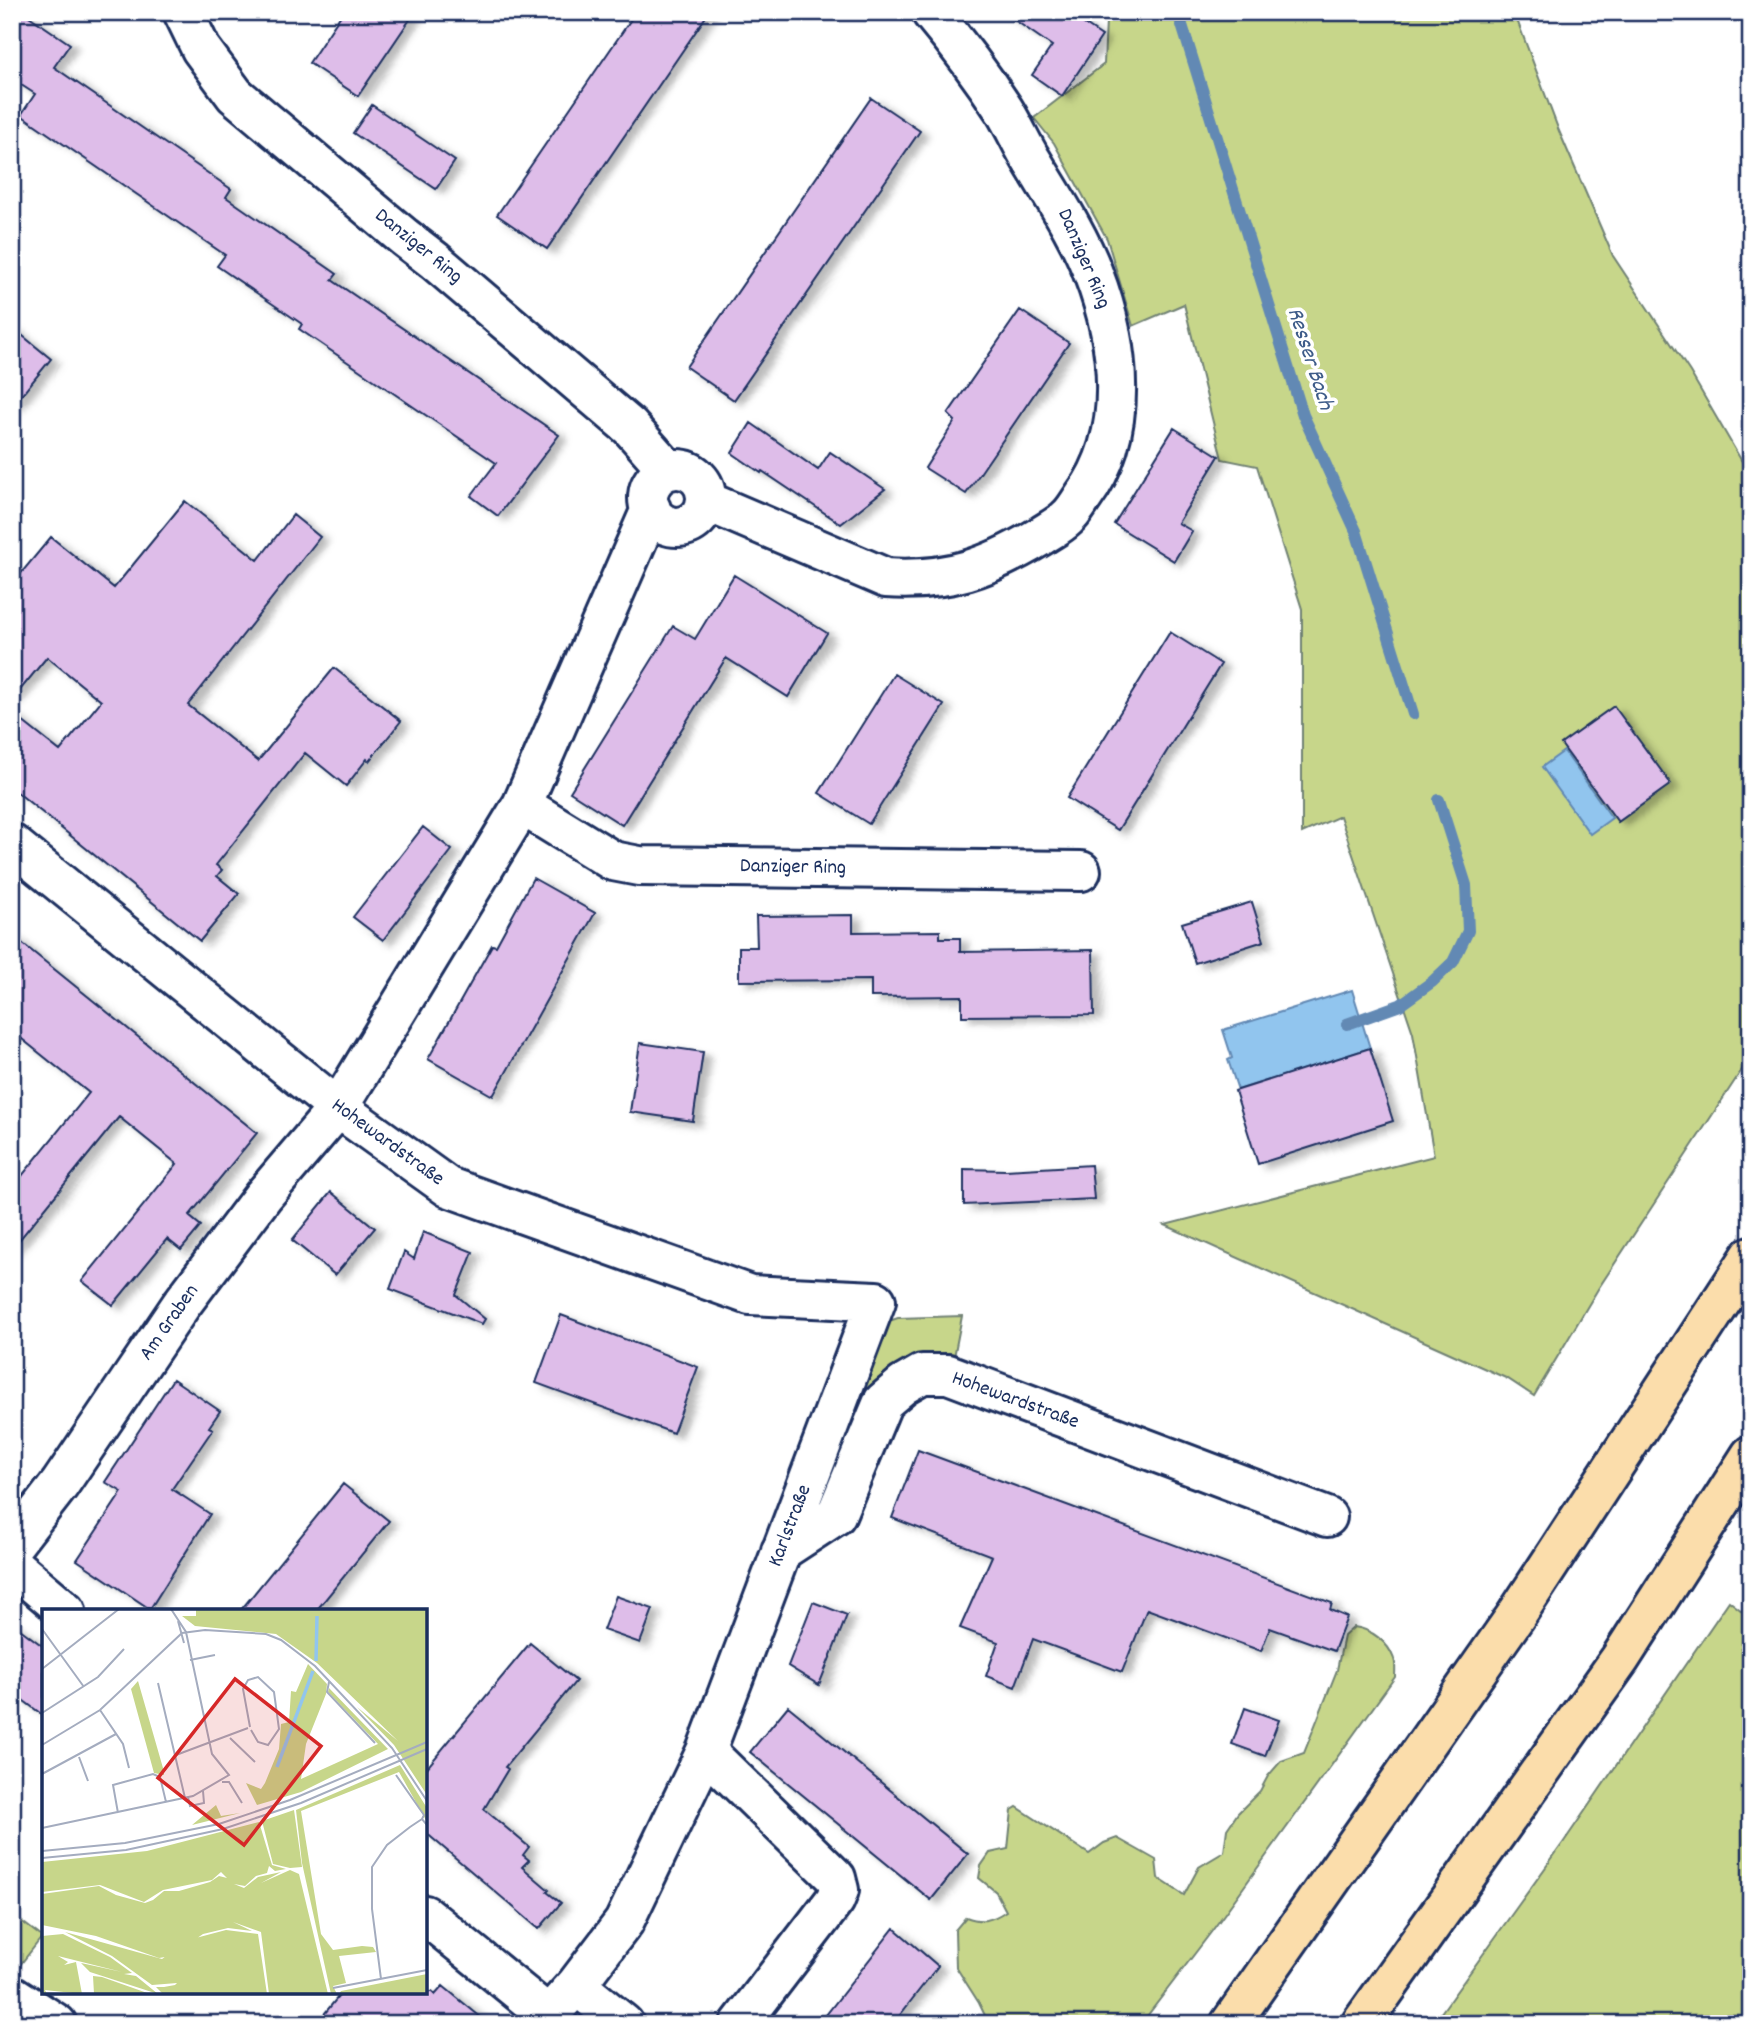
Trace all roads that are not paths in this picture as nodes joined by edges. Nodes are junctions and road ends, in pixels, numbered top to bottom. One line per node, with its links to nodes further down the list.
1 (183, 12): 3 (street, Danziger Ring)
2 (931, 12): 4 (street, Danziger Ring)
3 (668, 470): 4 (street); 5 (street)
4 (706, 500): 5 (street)
5 (651, 509): 6 (street)
6 (522, 805): 8 (street, Danziger Ring); 9 (street)
7 (12, 844): 9 (street, Hohewardstraße)
8 (1081, 871)
9 (338, 1108): 11 (street, Hohewardstraße); 14 (street, Am Graben)
10 (1751, 1256): 26 (highway)
11 (876, 1301): 15 (street, Karlstraße)
12 (1751, 1455): 27 (highway)
13 (1327, 1517): 15 (street, Hohewardstraße)
14 (12, 1546)
15 (781, 1551): 18 (street, Karlstraße)
16 (12, 1565): 17 (street)
17 (64, 1609)
18 (706, 1751): 20 (street, Karlstraße); 25 (street)
19 (427, 1917): 22 (street)
20 (576, 1985): 22 (street, Karlstraße); 24 (street)
21 (12, 1994): 23 (street)
22 (544, 2020)
23 (57, 2024)
24 (624, 2024)
25 (740, 2024)
26 (1230, 2024)
27 (1361, 2024)

